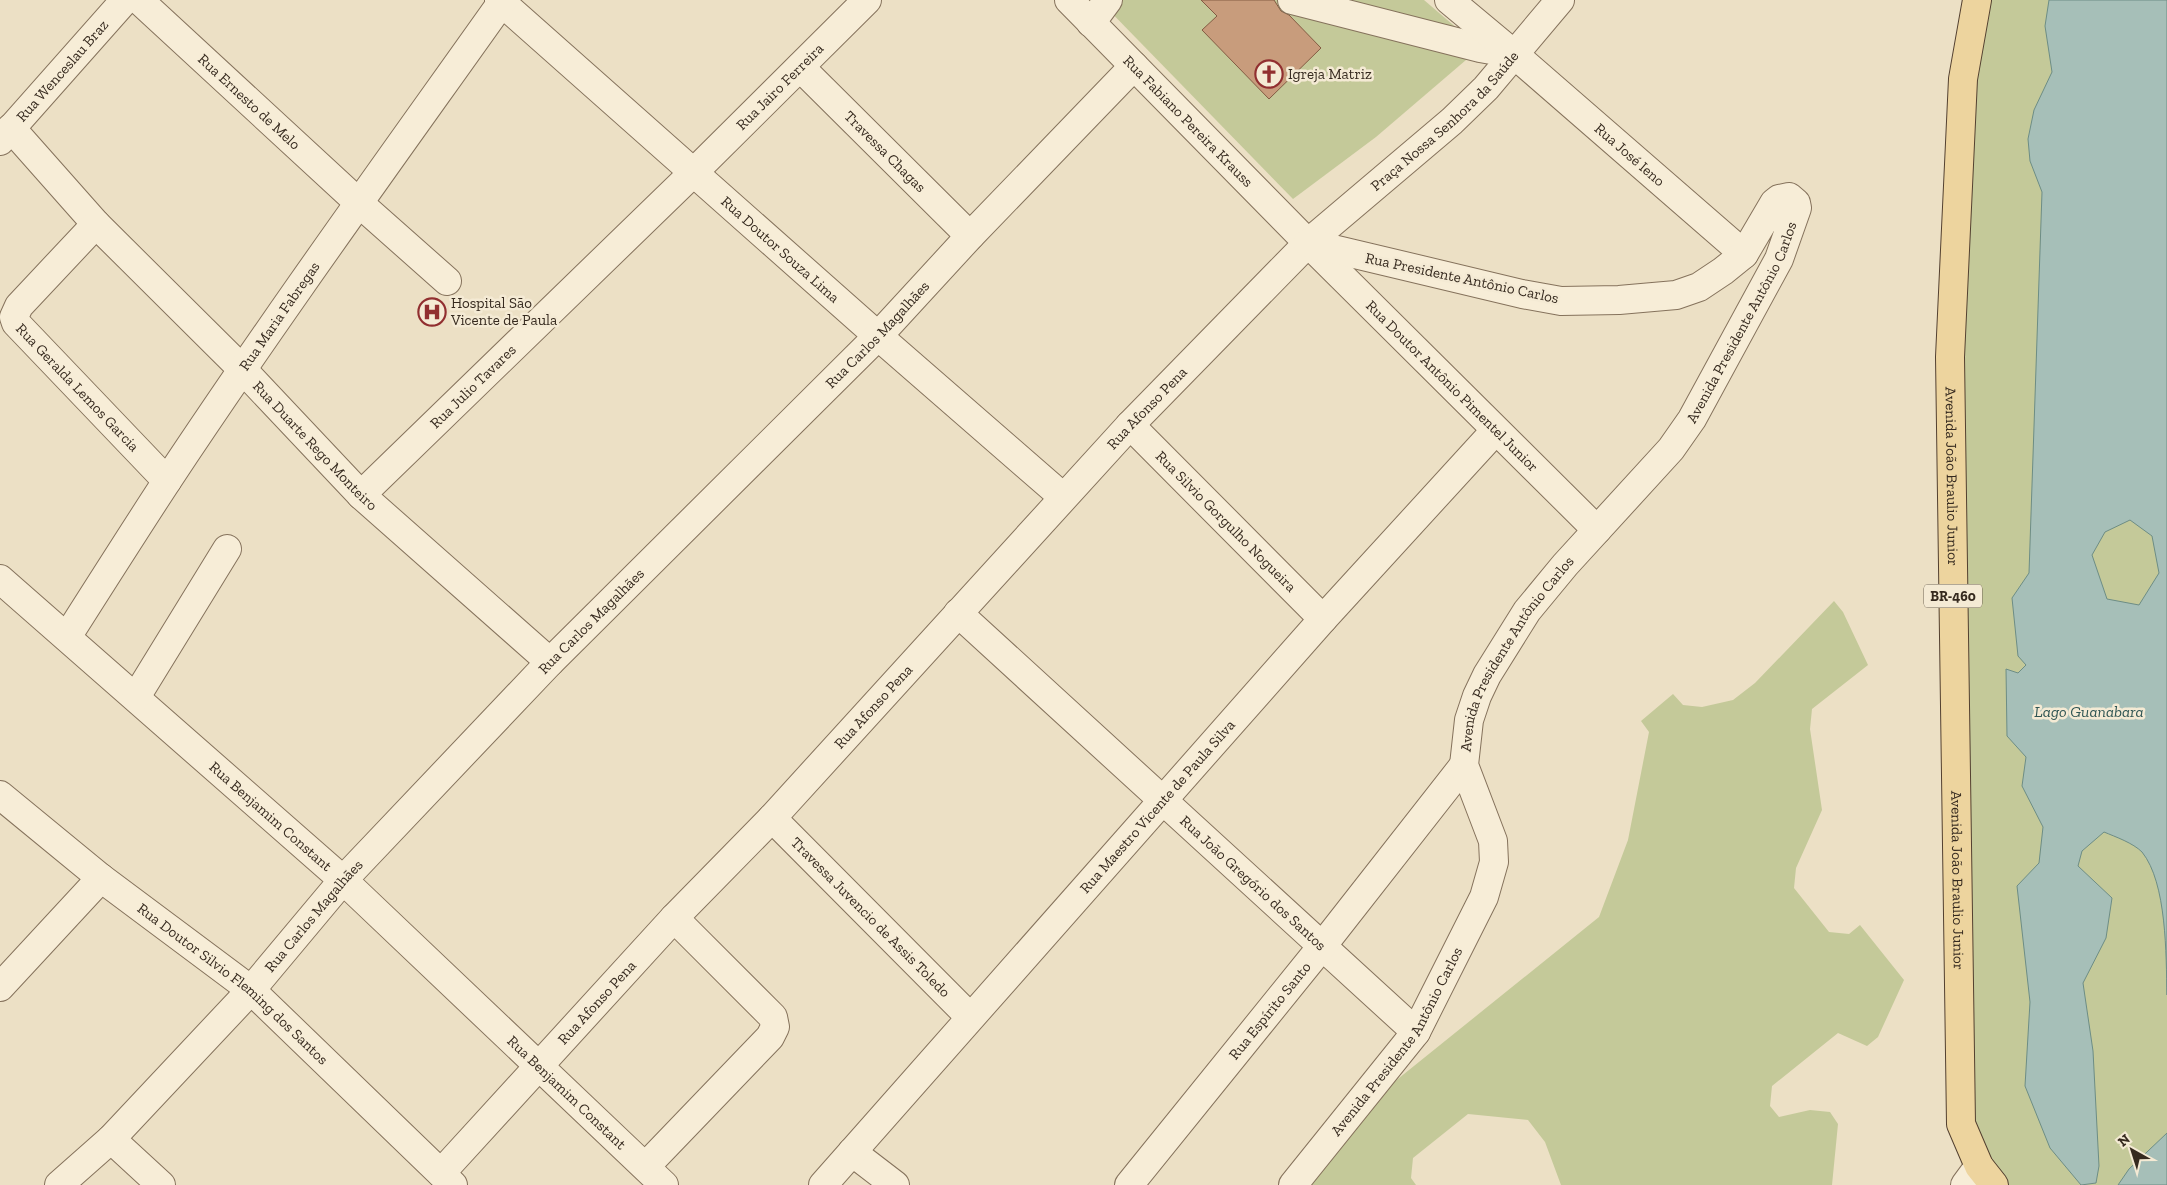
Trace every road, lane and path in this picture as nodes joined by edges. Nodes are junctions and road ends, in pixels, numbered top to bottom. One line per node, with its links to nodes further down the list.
1 (125, 0): 15 (street, Rua Wenceslau Braz)
2 (139, 0): 18 (street, Rua Ernesto de Melo)
3 (867, 0): 14 (street, Rua Jairo Ferreira)
4 (1069, 0): 11 (street, Rua Fabiano Pereira Krauss)
5 (1108, 0): 11 (street)
6 (1292, 0): 12 (street)
7 (1450, 0): 12 (street, Praça Nossa Senhora da Saúde)
8 (1560, 0): 12 (street)
9 (1977, 0): 56 (main road, Avenida João Braulio Junior / BR-460)
10 (501, 1): 16 (street, Rua Doutor Souza Lima); 18 (street, Rua Maria Fabregas)
11 (1091, 23): 13 (street, Rua Fabiano Pereira Krauss)
12 (1515, 54): 21 (street, Praça Nossa Senhora da Saúde); 22 (street, Rua José Ieno)
13 (1134, 66): 20 (street, Rua Carlos Magalhães); 21 (street, Rua Fabiano Pereira Krauss)
14 (800, 67): 16 (street, Rua Jairo Ferreira); 20 (street, Travessa Chagas)
15 (6, 135): 19 (street, Rua Duarte Rego Monteiro)
16 (694, 172): 24 (street, Rua Doutor Souza Lima); 29 (street, Rua Julio Tavares)
17 (1783, 197): 22 (street, Rua Presidente Antônio Carlos); 31 (street, Avenida Presidente Antônio Carlos)
18 (359, 203): 23 (street, Rua Ernesto de Melo); 25 (street, Rua Maria Fabregas)
19 (96, 224): 25 (street, Rua Duarte Rego Monteiro); 28 (street, Rua Geralda Lemos Garcia)
20 (970, 236): 24 (street, Rua Carlos Magalhães)
21 (1308, 243): 22 (street, Rua Presidente Antônio Carlos); 26 (street, Rua Afonso Pena); 27 (street, Rua Doutor Antônio Pimentel Junior)
22 (1744, 254)
23 (447, 281)
24 (878, 336): 30 (street, Rua Doutor Souza Lima); 37 (street, Rua Carlos Magalhães)
25 (243, 370): 28 (street, Rua Maria Fabregas); 29 (street, Rua Duarte Rego Monteiro)
26 (1130, 425): 30 (street, Rua Afonso Pena); 35 (street, Rua Silvio Gorgulho Nogueira)
27 (1496, 431): 31 (street, Rua Doutor Antônio Pimentel Junior); 35 (street, Rua Maestro Vicente de Paula Silva)
28 (167, 481): 36 (street, Rua Maria Fabregas)
29 (361, 495): 37 (street, Rua Duarte Rego Monteiro)
30 (1063, 497): 34 (street, Rua Afonso Pena)
31 (1597, 530): 39 (street, Avenida Presidente Antônio Carlos)
32 (227, 549): 38 (street)
33 (0, 579): 36 (street, Rua Benjamim Constant)
34 (958, 613): 41 (street, Rua João Gregório dos Santos); 42 (street, Rua Afonso Pena)
35 (1323, 619): 41 (street, Rua Maestro Vicente de Paula Silva)
36 (67, 637): 38 (street, Rua Benjamim Constant)
37 (550, 662): 44 (street, Rua Carlos Magalhães)
38 (136, 697): 44 (street, Rua Benjamim Constant)
39 (1464, 765): 46 (street, Rua Espírito Santo); 50 (street, Avenida Presidente Antônio Carlos)
40 (0, 795): 43 (street, Rua Doutor Silvio Fleming dos Santos)
41 (1163, 800): 46 (street, Rua João Gregório dos Santos); 49 (street, Rua Maestro Vicente de Paula Silva)
42 (772, 818): 45 (street, Rua Afonso Pena); 49 (street, Travessa Juvencio de Assis Toledo)
43 (101, 878): 47 (street); 48 (street, Rua Doutor Silvio Fleming dos Santos)
44 (343, 880): 48 (street, Rua Carlos Magalhães); 51 (street, Rua Benjamim Constant)
45 (674, 918): 51 (street, Rua Afonso Pena); 54 (street)
46 (1323, 946): 50 (street, Rua João Gregório dos Santos); 61 (street, Rua Espírito Santo)
47 (0, 987)
48 (251, 990): 52 (street, Rua Carlos Magalhães); 55 (street, Rua Doutor Silvio Fleming dos Santos)
49 (970, 1016): 53 (street, Rua Maestro Vicente de Paula Silva)
50 (1416, 1032): 62 (street, Avenida Presidente Antônio Carlos)
51 (540, 1066): 54 (street, Rua Benjamim Constant); 55 (street, Rua Afonso Pena)
52 (111, 1139): 57 (street, Rua Carlos Magalhães); 58 (street)
53 (852, 1152): 59 (street, Rua Maestro Vicente de Paula Silva); 60 (street)
54 (655, 1176)
55 (447, 1179)
56 (1979, 1179)
57 (58, 1185)
58 (161, 1185)
59 (823, 1185)
60 (895, 1185)
61 (1129, 1185)
62 (1293, 1185)

